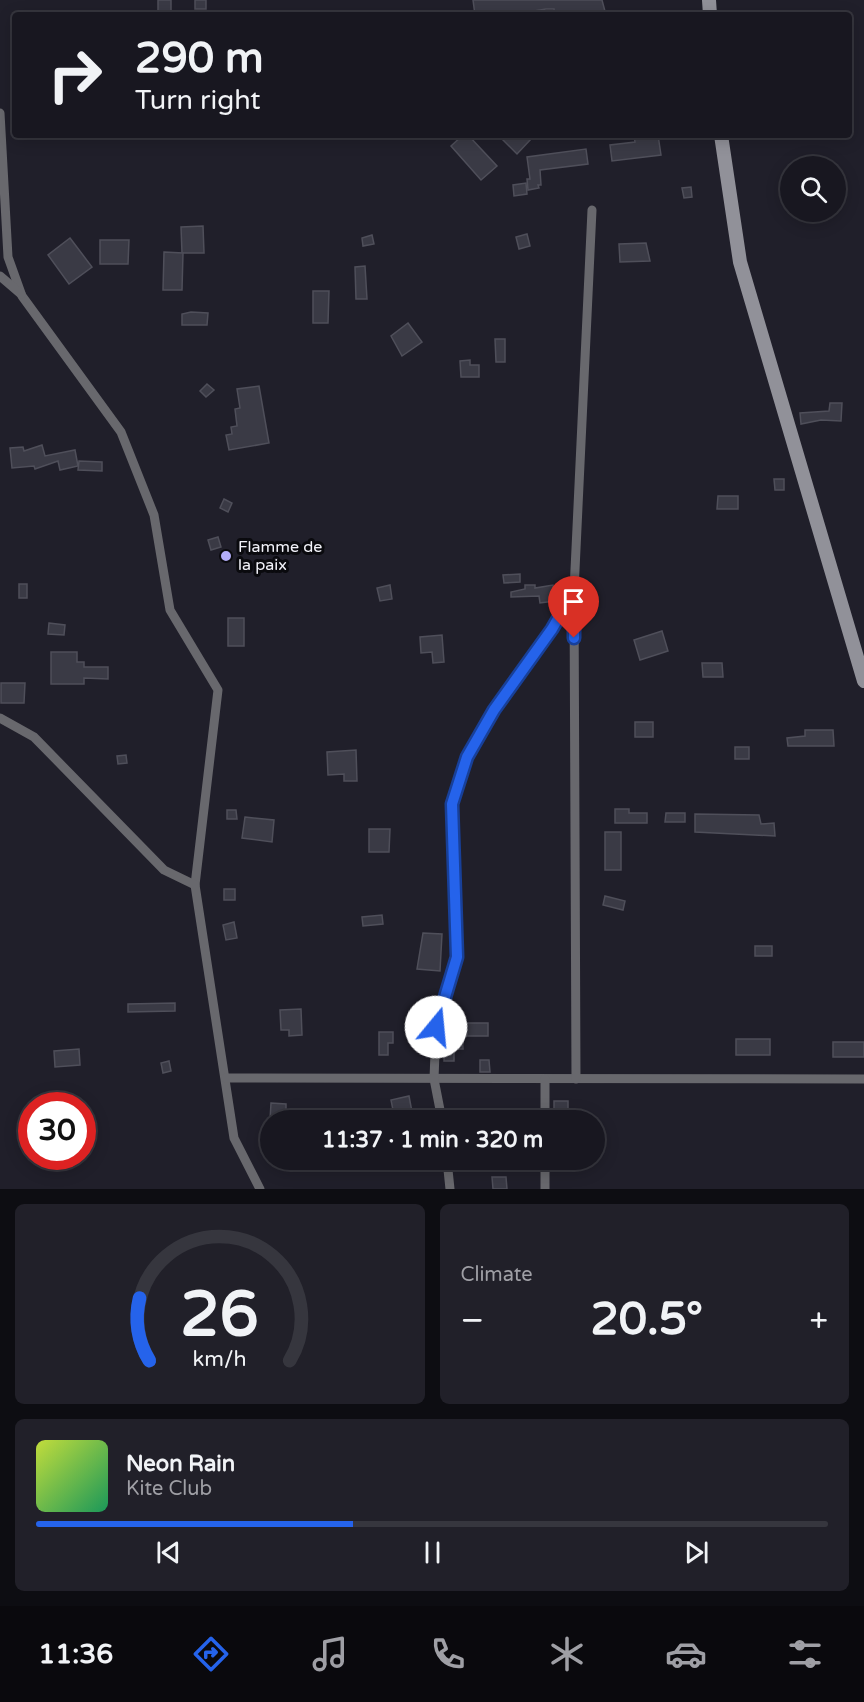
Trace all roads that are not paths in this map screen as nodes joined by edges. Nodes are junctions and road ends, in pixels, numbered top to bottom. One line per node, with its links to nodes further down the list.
1 (0, 114): 5 (street)
2 (721, 138): 7 (main road)
3 (592, 210): 6 (street)
4 (0, 276): 5 (street)
5 (22, 296): 9 (street)
6 (574, 591): 11 (street); 13 (street)
7 (864, 681)
8 (0, 718): 9 (street)
9 (195, 885): 10 (street)
10 (226, 1078): 11 (street); 19 (street)
11 (435, 1079): 12 (street); 15 (street)
12 (545, 1079): 13 (street); 16 (street)
13 (576, 1079): 14 (street)
14 (864, 1079)
15 (440, 1110)
16 (545, 1110)
17 (448, 1170): 20 (street)
18 (545, 1170): 21 (street)
19 (260, 1189)
20 (450, 1189)
21 (545, 1189)

